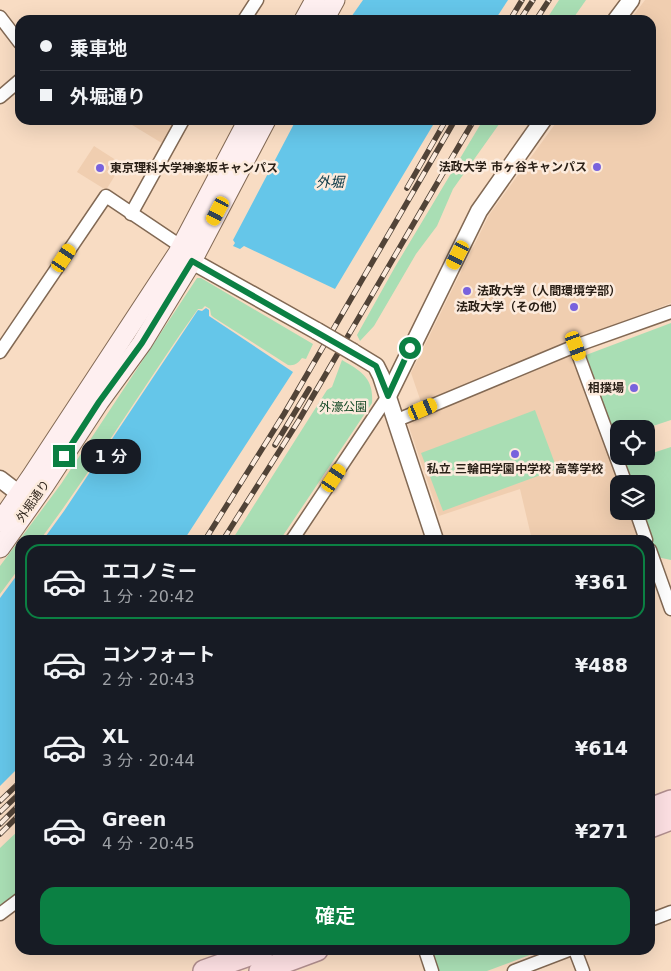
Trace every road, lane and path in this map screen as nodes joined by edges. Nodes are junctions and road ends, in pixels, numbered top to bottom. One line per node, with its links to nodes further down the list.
1 (258, 0): 5 (street)
2 (315, 0): 6 (main road)
3 (335, 0): 7 (main road)
4 (631, 0): 8 (street)
5 (248, 15)
6 (307, 15)
7 (327, 15)
8 (620, 15)
9 (0, 17): 10 (street)
10 (15, 36)
11 (15, 84): 12 (street)
12 (0, 97)
13 (180, 125): 17 (street)
14 (246, 125): 18 (main road, 外堀通り)
15 (263, 125): 18 (main road, 外堀通り)
16 (539, 125): 22 (street)
17 (131, 214): 18 (street); 21 (street)
18 (184, 254): 22 (street, bridge); 26 (main road, 外堀通り)
19 (671, 312): 20 (street)
20 (576, 346): 23 (street); 24 (street)
21 (0, 352)
22 (388, 396): 23 (street); 29 (street)
23 (395, 421): 30 (street)
24 (623, 475)
25 (0, 479): 26 (street)
26 (25, 499): 28 (main road, 外堀通り); 32 (main road, 外堀通り)
27 (639, 520): 31 (street)
28 (0, 522)
29 (295, 535)
30 (433, 535)
31 (644, 535)
32 (0, 548)
33 (655, 572): 34 (street)
34 (671, 609)
35 (671, 801): 36 (main road)
36 (655, 807)
37 (671, 819): 38 (main road)
38 (655, 825)
39 (15, 903): 41 (street)
40 (671, 912): 42 (street)
41 (0, 914)
42 (655, 918)
43 (285, 955): 47 (main road)
44 (427, 955): 50 (street)
45 (557, 955): 51 (street)
46 (577, 955): 52 (street)
47 (259, 959): 48 (main road)
48 (236, 966): 49 (main road)
49 (204, 971)
50 (432, 971)
51 (514, 971)
52 (583, 971)

